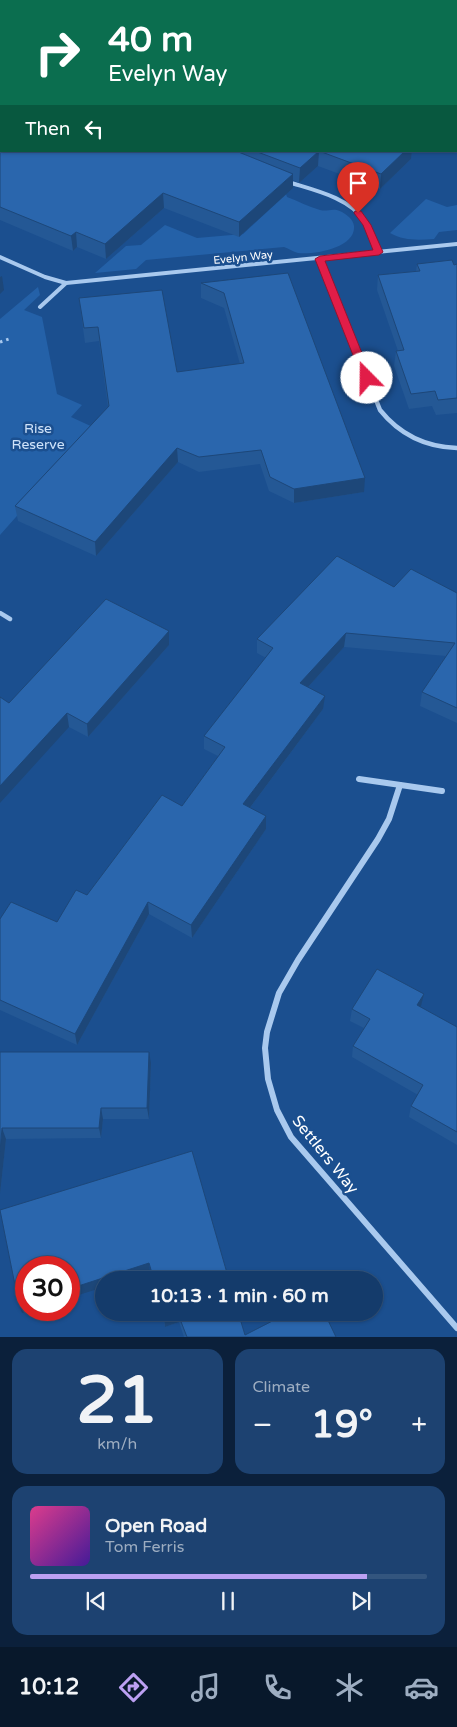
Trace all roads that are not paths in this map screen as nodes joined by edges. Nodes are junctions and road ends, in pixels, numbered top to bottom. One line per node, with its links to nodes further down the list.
1 (279, 178): 3 (street)
2 (457, 244): 3 (street, Evelyn Way)
3 (379, 252): 5 (street, Evelyn Way)
4 (0, 257): 6 (street)
5 (320, 259): 6 (street, Evelyn Way); 8 (street)
6 (66, 283): 7 (street)
7 (40, 307)
8 (457, 448)
9 (0, 614): 10 (street)
10 (10, 619)
11 (359, 779): 12 (street)
12 (400, 785): 13 (street); 14 (street, Settlers Way)
13 (442, 791)
14 (457, 1328)

